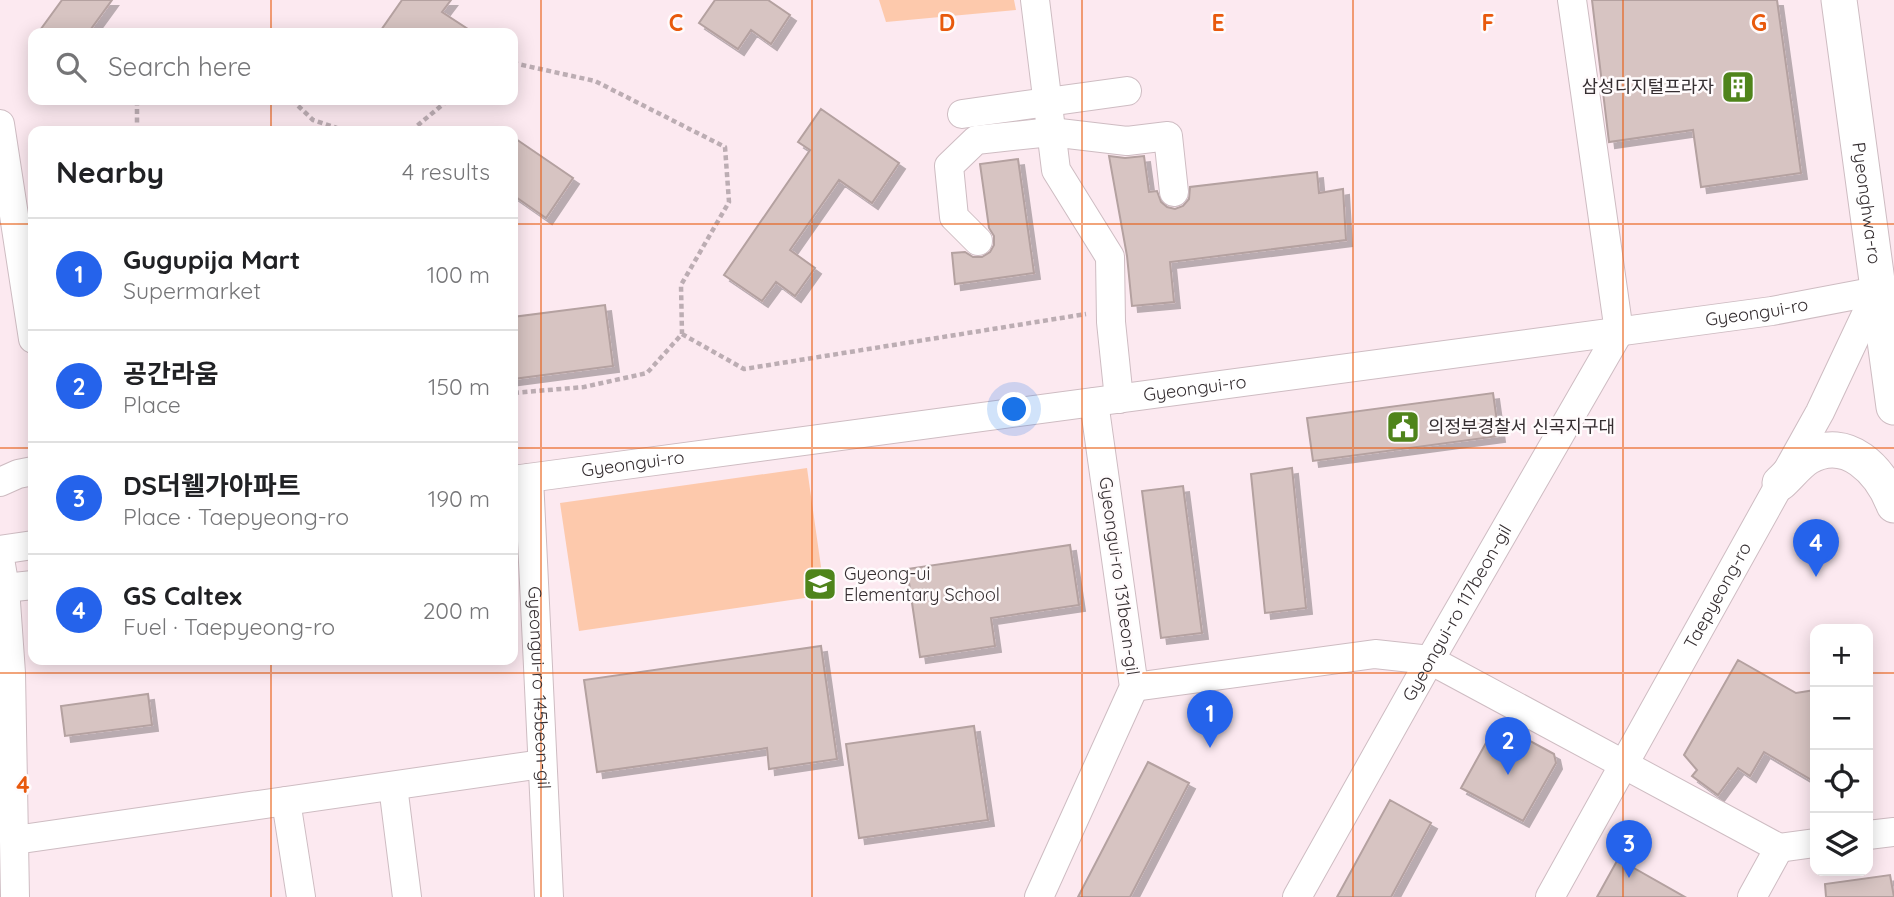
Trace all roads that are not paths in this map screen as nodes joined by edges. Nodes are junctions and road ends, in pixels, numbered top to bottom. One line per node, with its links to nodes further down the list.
1 (1035, 0): 5 (street, Gyeongui-ro 131beon-gil)
2 (1572, 0): 13 (street)
3 (1839, 0): 11 (main road, Pyeonghwa-ro)
4 (1127, 91): 5 (street)
5 (1048, 102): 6 (street); 8 (street, Gyeongui-ro 131beon-gil)
6 (962, 114)
7 (0, 124): 12 (street)
8 (1051, 132): 9 (street); 10 (street); 14 (street, Gyeongui-ro 131beon-gil)
9 (1174, 192)
10 (978, 241)
11 (1888, 288): 13 (street, Gyeongui-ro); 15 (main road, Pyeonghwa-ro); 19 (street, Taepyeong-ro)
12 (28, 306)
13 (1619, 332): 14 (street, Gyeongui-ro); 26 (street, Gyeongui-ro 117beon-gil)
14 (1107, 400): 17 (street, Gyeongui-ro); 27 (street, Gyeongui-ro 131beon-gil)
15 (1894, 407)
16 (28, 472): 18 (street)
17 (521, 479): 29 (street, Gyeongui-ro 145beon-gil)
18 (0, 482)
19 (1780, 483): 20 (main road); 28 (street, Taepyeong-ro)
20 (1894, 505)
21 (28, 546): 22 (street)
22 (0, 550)
23 (0, 559): 25 (street)
24 (28, 586): 25 (street)
25 (5, 588): 34 (street)
26 (1430, 660): 27 (street); 28 (street); 42 (street, Gyeongui-ro 117beon-gil)
27 (1134, 687): 41 (street, Gyeongui-ro 131beon-gil)
28 (1624, 763): 36 (street); 43 (street, Taepyeong-ro)
29 (542, 764): 30 (street); 40 (street, Gyeongui-ro 145beon-gil)
30 (393, 786): 31 (street); 39 (street)
31 (286, 801): 34 (street); 38 (street)
32 (1894, 832): 33 (street)
33 (1873, 834)
34 (15, 840): 37 (street)
35 (1810, 844): 36 (street)
36 (1779, 848): 44 (street)
37 (15, 897)
38 (301, 897)
39 (407, 897)
40 (549, 897)
41 (1039, 897)
42 (1297, 897)
43 (1550, 897)
44 (1752, 897)

